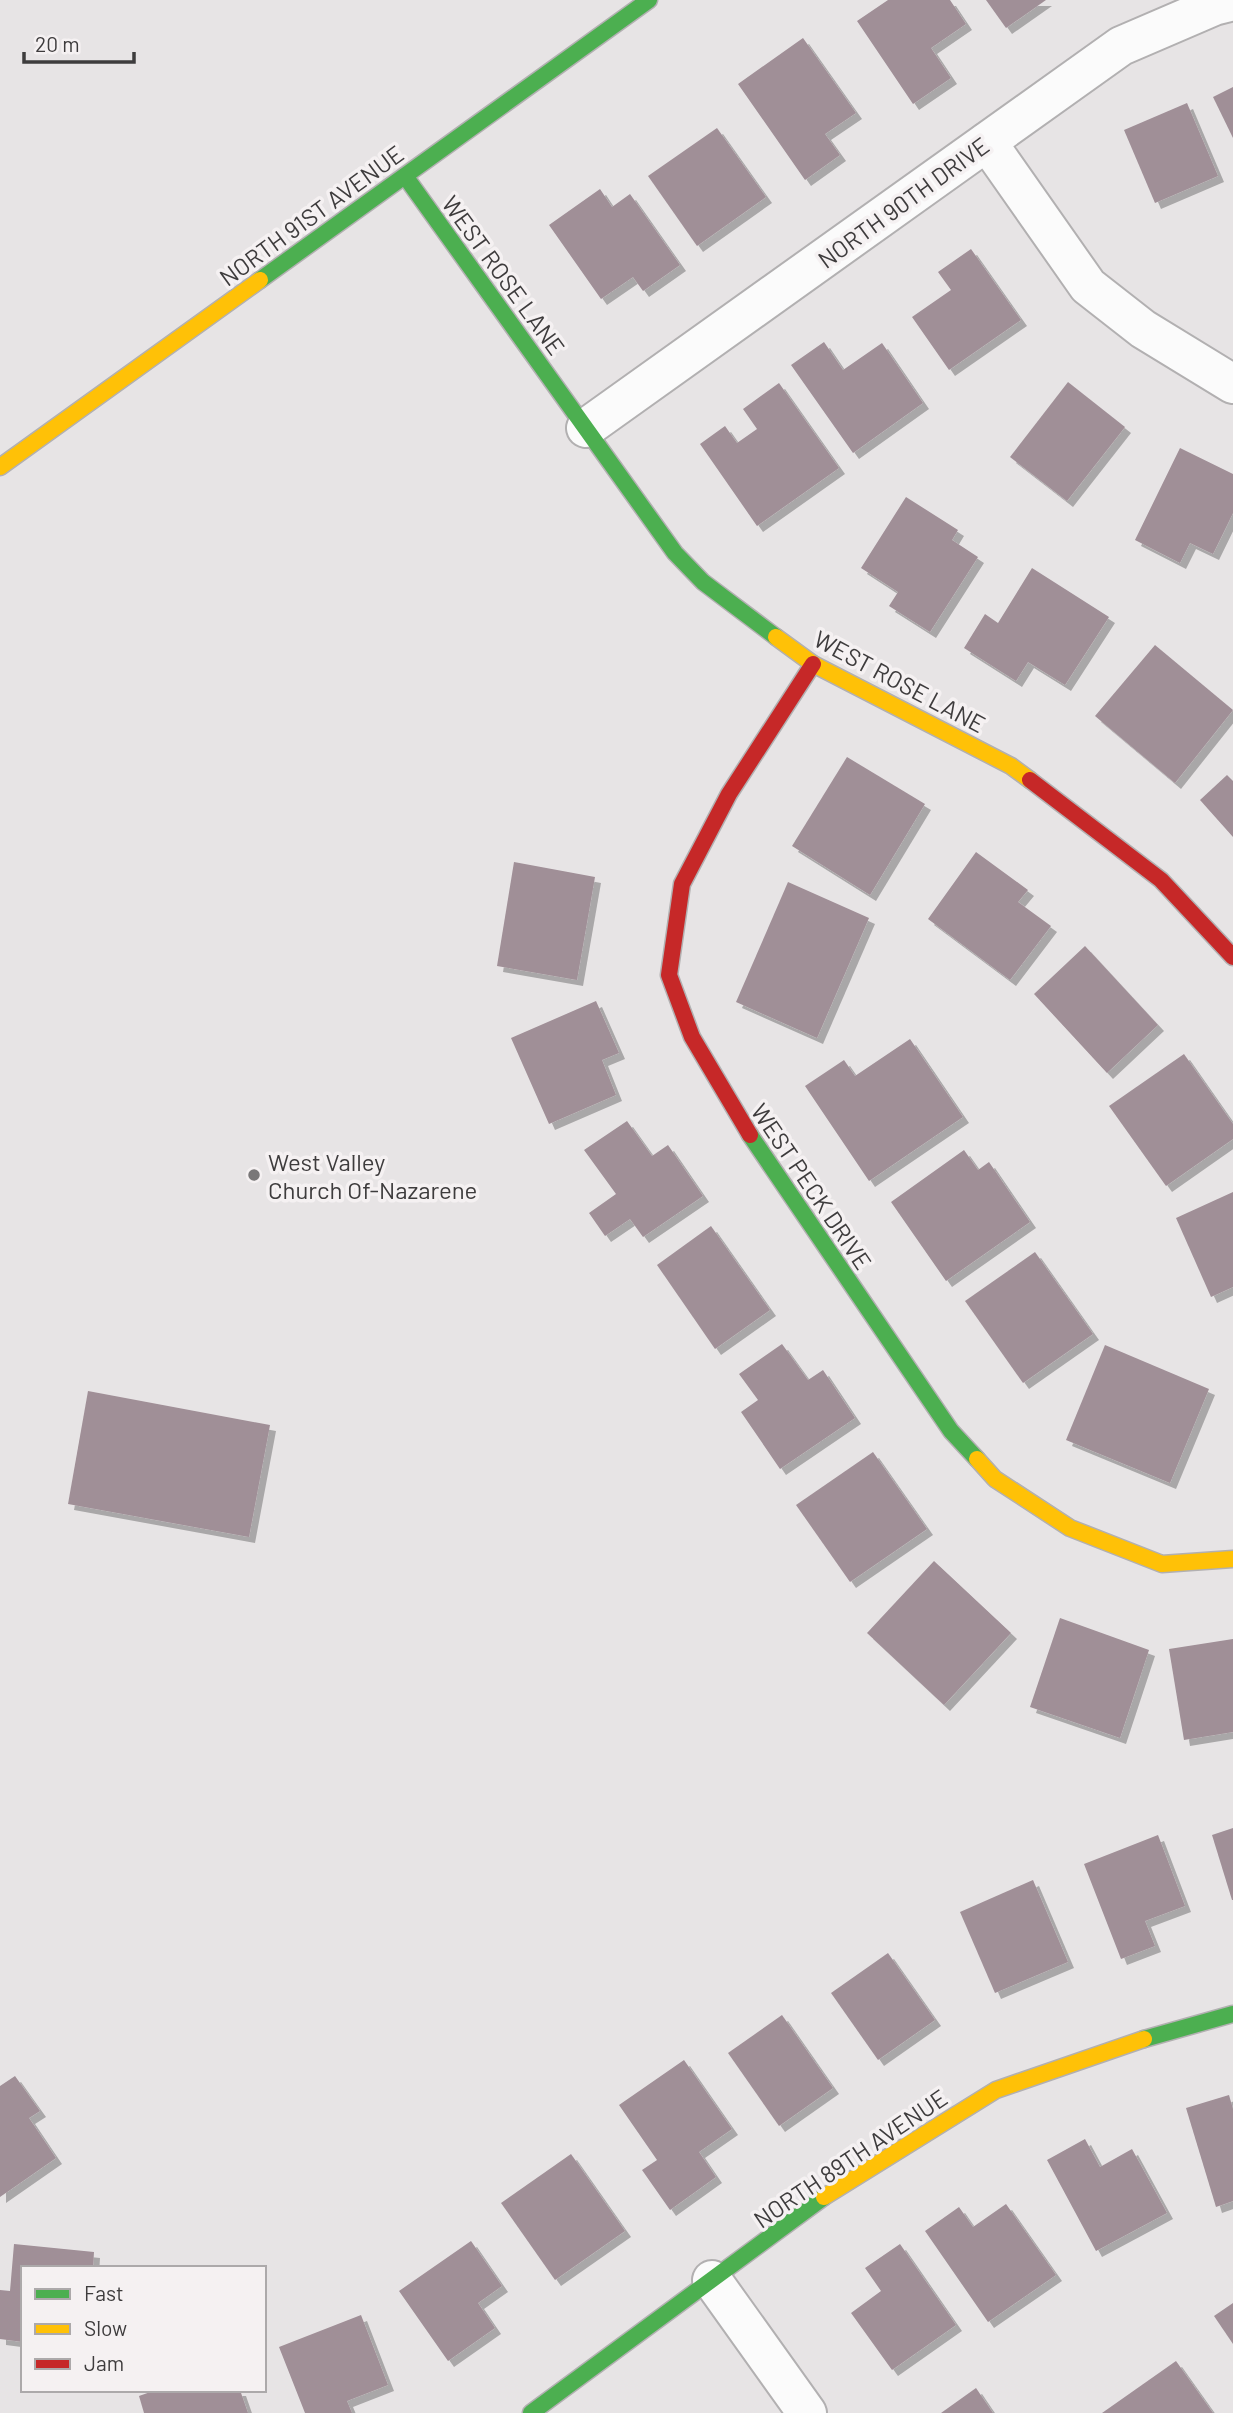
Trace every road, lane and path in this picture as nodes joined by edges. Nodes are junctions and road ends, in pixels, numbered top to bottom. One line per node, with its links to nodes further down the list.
1 (649, 0): 4 (street, NORTH 91ST AVENUE)
2 (1233, 1): 3 (street, NORTH 90TH DRIVE)
3 (987, 142): 5 (street); 6 (street, NORTH 90TH DRIVE)
4 (405, 176): 6 (street, WEST ROSE LANE); 7 (street, NORTH 91ST AVENUE)
5 (1233, 384)
6 (586, 428): 8 (street, WEST ROSE LANE)
7 (0, 467)
8 (813, 664): 9 (street, WEST ROSE LANE); 10 (street, WEST PECK DRIVE)
9 (1233, 957)
10 (1233, 1559)
11 (1233, 2014): 12 (street, NORTH 89TH AVENUE)
12 (712, 2280): 13 (street, NORTH 89TH AVENUE); 14 (street)
13 (531, 2413)
14 (807, 2413)

